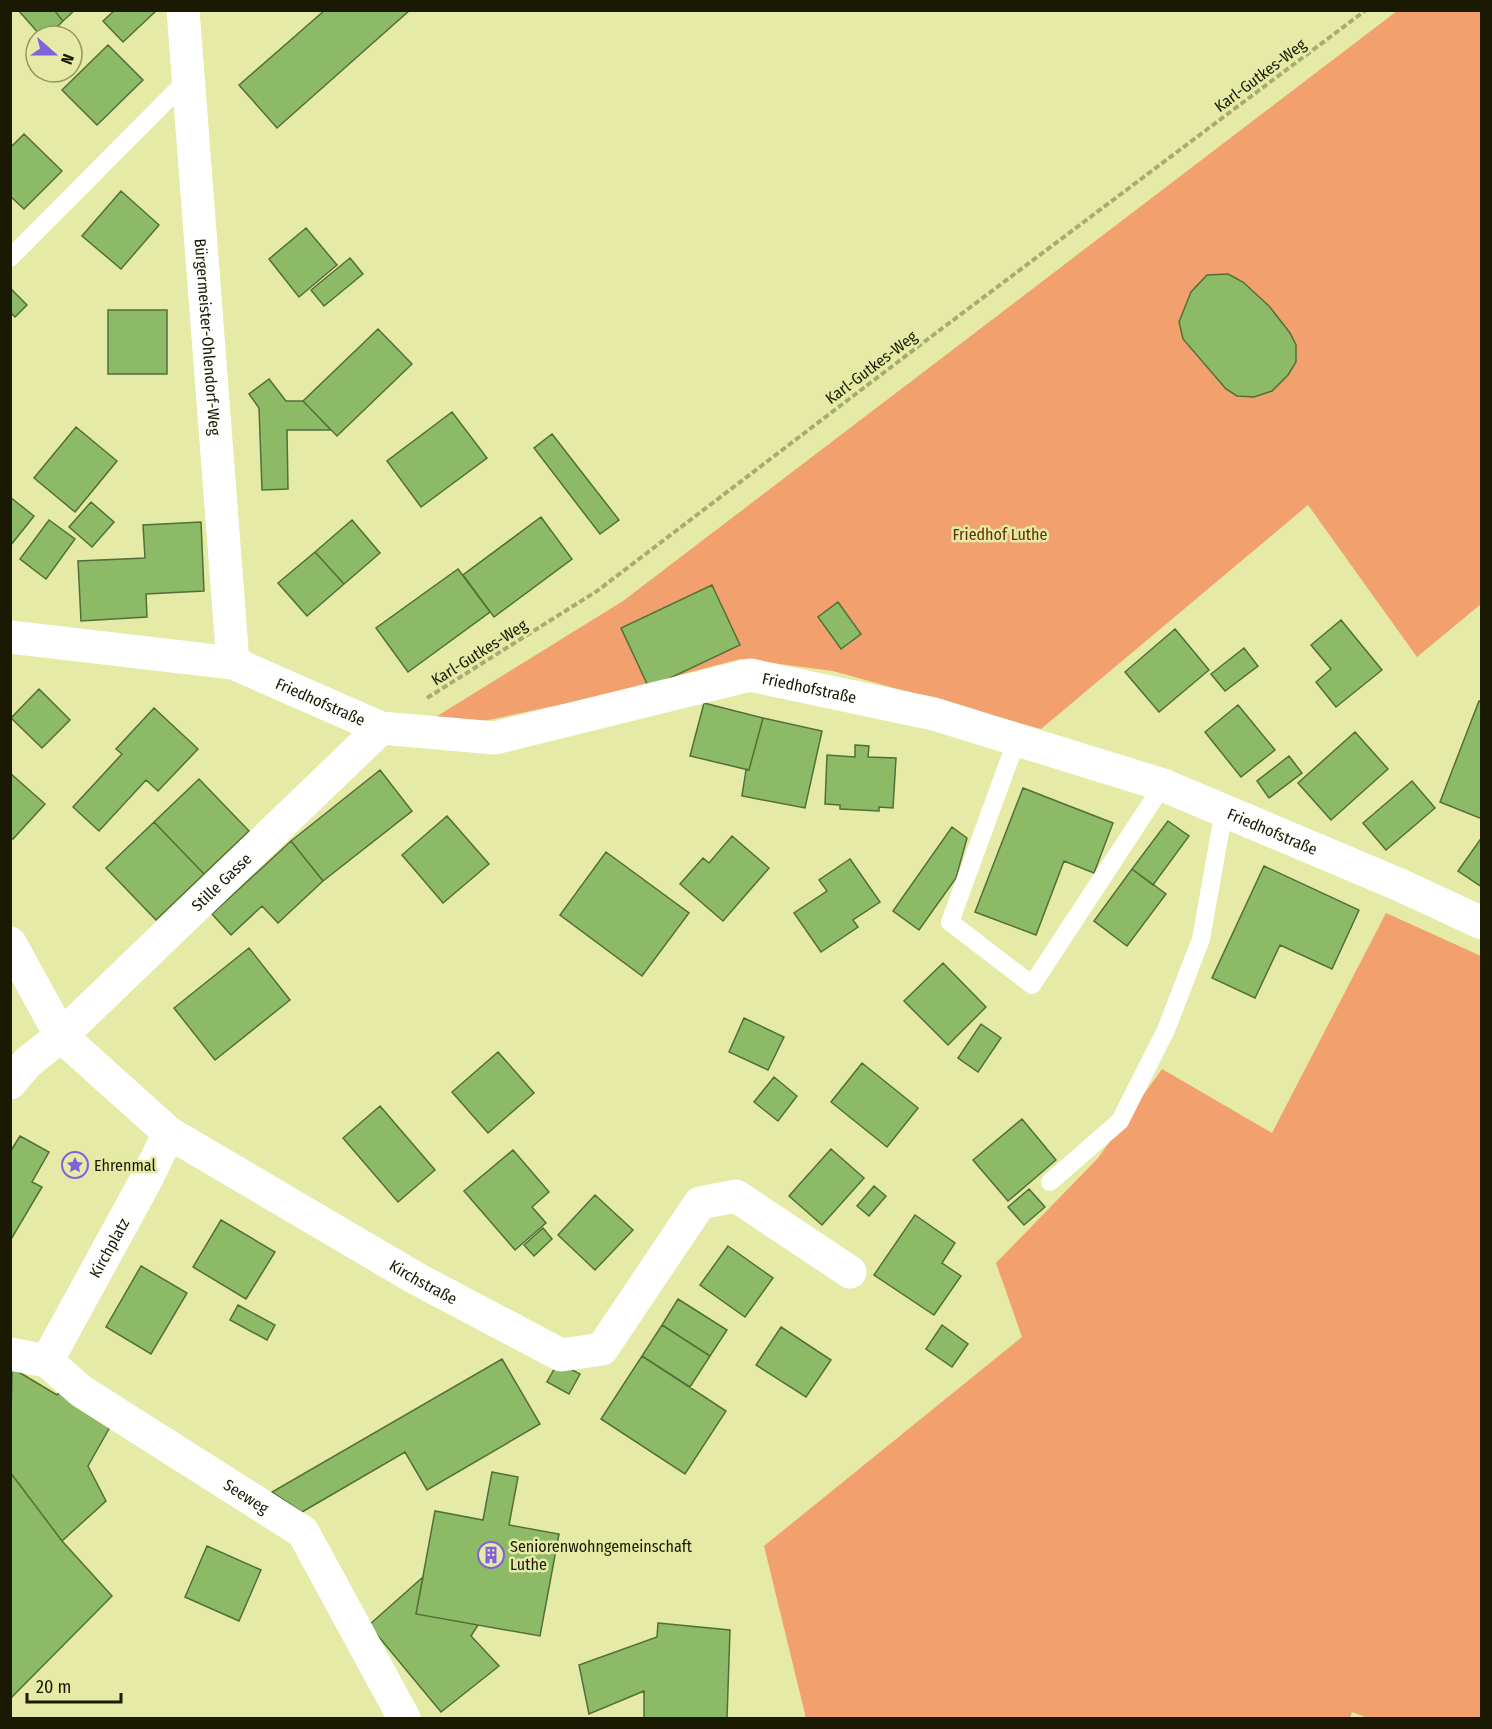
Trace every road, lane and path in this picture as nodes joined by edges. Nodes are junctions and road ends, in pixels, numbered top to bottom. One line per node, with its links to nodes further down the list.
1 (183, 10): 3 (street, Bürgermeister-Ohlendorf-Weg)
2 (1365, 10): 7 (path, Karl-Gutkes-Weg)
3 (188, 79): 4 (lane); 6 (street, Bürgermeister-Ohlendorf-Weg)
4 (10, 258)
5 (10, 637): 6 (street, Friedhofstraße)
6 (233, 663): 7 (street, Friedhofstraße)
7 (381, 728): 8 (street, Friedhofstraße); 13 (street, Stille Gasse)
8 (1017, 739): 9 (street, Friedhofstraße); 9 (lane)
9 (1163, 785): 10 (street, Friedhofstraße)
10 (1224, 810): 11 (street, Friedhofstraße); 16 (lane)
11 (1482, 923)
12 (10, 943): 13 (street, Kirchstraße)
13 (61, 1036): 14 (street); 15 (street, Kirchstraße)
14 (10, 1083)
15 (169, 1133): 17 (street, Kirchstraße); 19 (street, Kirchplatz)
16 (1050, 1182)
17 (850, 1272)
18 (10, 1354): 19 (street)
19 (47, 1361): 20 (street, Seeweg)
20 (404, 1719)

